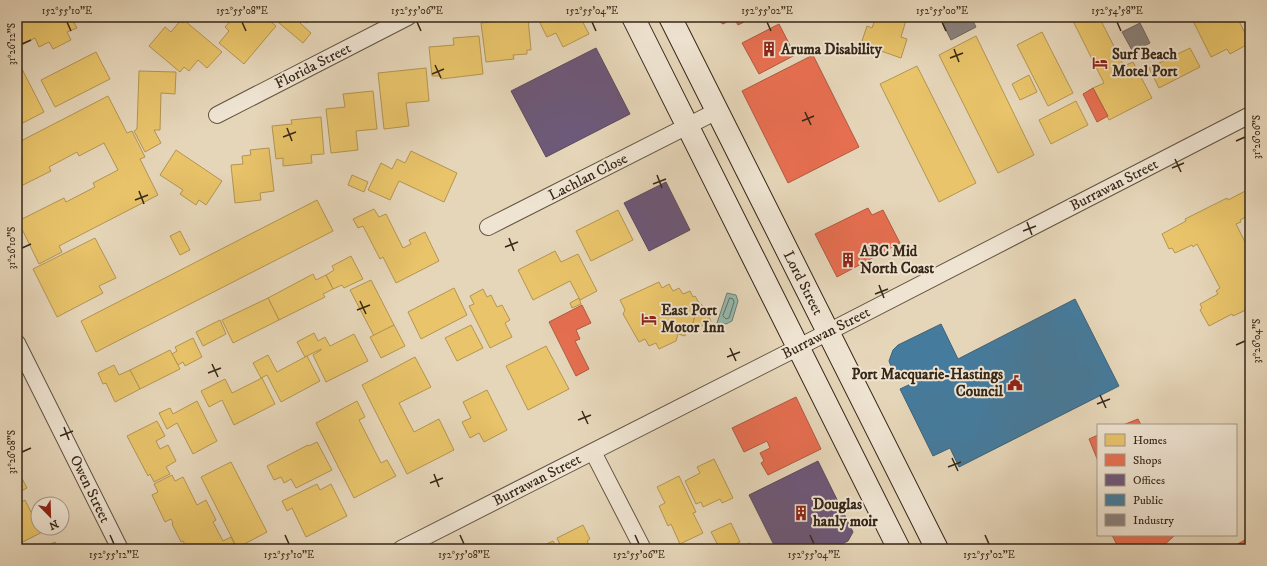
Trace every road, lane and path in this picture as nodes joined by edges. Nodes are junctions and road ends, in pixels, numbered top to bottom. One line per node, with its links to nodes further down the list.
1 (408, 17): 5 (street, Florida Street)
2 (633, 17): 7 (main road)
3 (670, 17): 4 (main road, Lord Street)
4 (717, 111): 7 (street, Lachlan Close); 9 (main road, Lord Street)
5 (217, 115)
6 (1250, 115): 9 (street, Burrawan Street)
7 (688, 126): 8 (street, Lachlan Close); 11 (main road)
8 (488, 227)
9 (828, 331): 11 (street, Burrawan Street); 17 (main road, Lord Street)
10 (17, 343): 13 (street, Owen Street)
11 (799, 347): 12 (street, Burrawan Street); 16 (main road)
12 (593, 452): 14 (street, Burrawan Street); 15 (street)
13 (120, 549)
14 (401, 549)
15 (643, 549)
16 (900, 549)
17 (937, 549)

